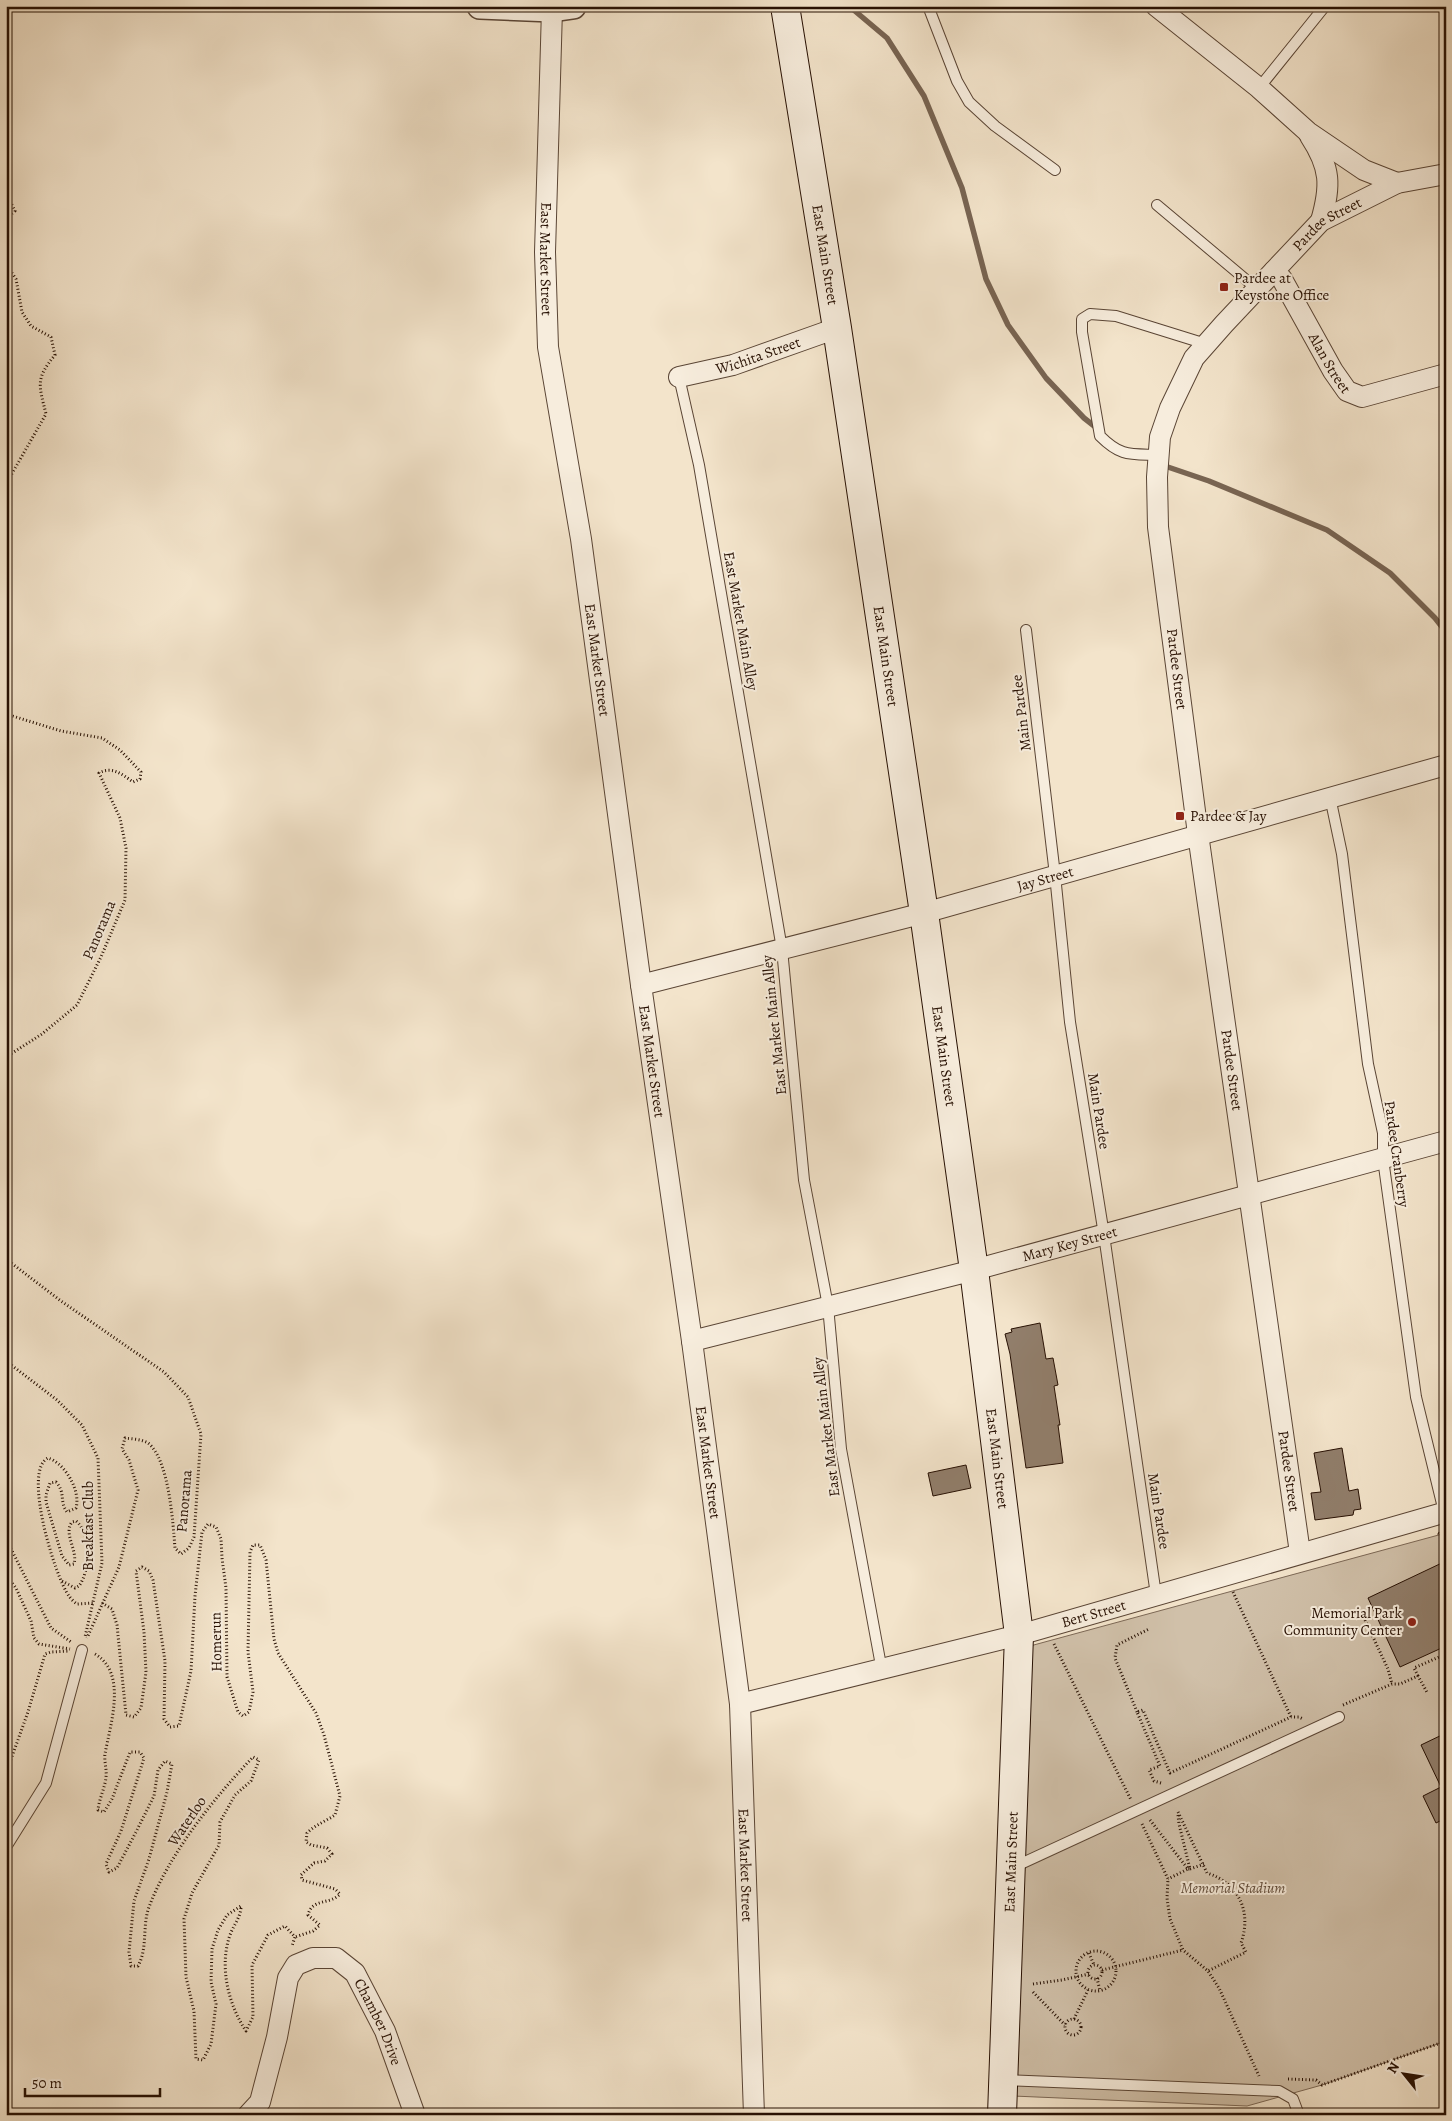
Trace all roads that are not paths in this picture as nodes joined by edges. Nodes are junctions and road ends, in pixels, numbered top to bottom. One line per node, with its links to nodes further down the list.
1 (480, 6): 6 (street)
2 (785, 6): 16 (main road, East Main Street)
3 (928, 6): 9 (lane)
4 (1156, 6): 7 (street)
5 (1325, 6): 7 (lane)
6 (562, 8): 28 (street, East Market Street)
7 (1259, 88): 8 (street)
8 (1308, 132): 11 (street); 13 (street)
9 (1055, 170)
10 (1446, 174): 11 (street, Pardee Street)
11 (1397, 183): 13 (street, Pardee Street)
12 (1157, 205): 15 (lane)
13 (1322, 221): 14 (street, Pardee Street)
14 (1274, 271): 15 (street, Pardee Street); 18 (street, Alan Street)
15 (1257, 289): 17 (street, Pardee Street)
16 (837, 328): 19 (street, Wichita Street); 26 (main road, East Main Street)
17 (1206, 344): 20 (street, Pardee Street); 20 (lane)
18 (1446, 374)
19 (679, 377): 27 (lane, East Market Main Alley)
20 (1158, 455): 24 (street, Pardee Street)
21 (1026, 630): 25 (lane, Main Pardee)
22 (1446, 765): 23 (street, Jay Street)
23 (1330, 798): 24 (street, Jay Street); 30 (lane, Pardee Cranberry)
24 (1198, 834): 25 (street, Jay Street); 31 (street, Pardee Street)
25 (1055, 876): 26 (street, Jay Street); 32 (lane, Main Pardee)
26 (924, 913): 27 (street, Jay Street); 33 (main road, East Main Street)
27 (782, 949): 28 (street, Jay Street); 34 (lane, East Market Main Alley)
28 (641, 985): 35 (street, East Market Street)
29 (1446, 1141): 30 (street, Mary Key Street)
30 (1382, 1159): 31 (street, Mary Key Street); 36 (lane, Pardee Cranberry)
31 (1250, 1196): 32 (street, Mary Key Street); 37 (street, Pardee Street)
32 (1104, 1235): 33 (street, Mary Key Street); 38 (lane, Main Pardee)
33 (974, 1270): 34 (street, Mary Key Street); 39 (main road, East Main Street)
34 (828, 1306): 35 (street, Mary Key Street); 41 (lane, East Market Main Alley)
35 (692, 1341): 42 (street, East Market Street)
36 (1445, 1515): 37 (street, Bert Street)
37 (1300, 1553): 38 (street, Bert Street)
38 (1156, 1595): 39 (street, Bert Street)
39 (1019, 1635): 41 (street, Bert Street); 45 (main road, East Main Street)
40 (82, 1650): 44 (lane)
41 (881, 1671): 42 (street, Bert Street)
42 (740, 1704): 49 (street, East Market Street)
43 (1339, 1717): 45 (lane)
44 (6, 1847)
45 (1011, 1868): 46 (main road, East Main Street)
46 (1003, 2080): 50 (main road, East Main Street); 51 (lane)
47 (248, 2115): 48 (street, Chamber Drive)
48 (415, 2115)
49 (754, 2115)
50 (1002, 2115)
51 (1299, 2115)

